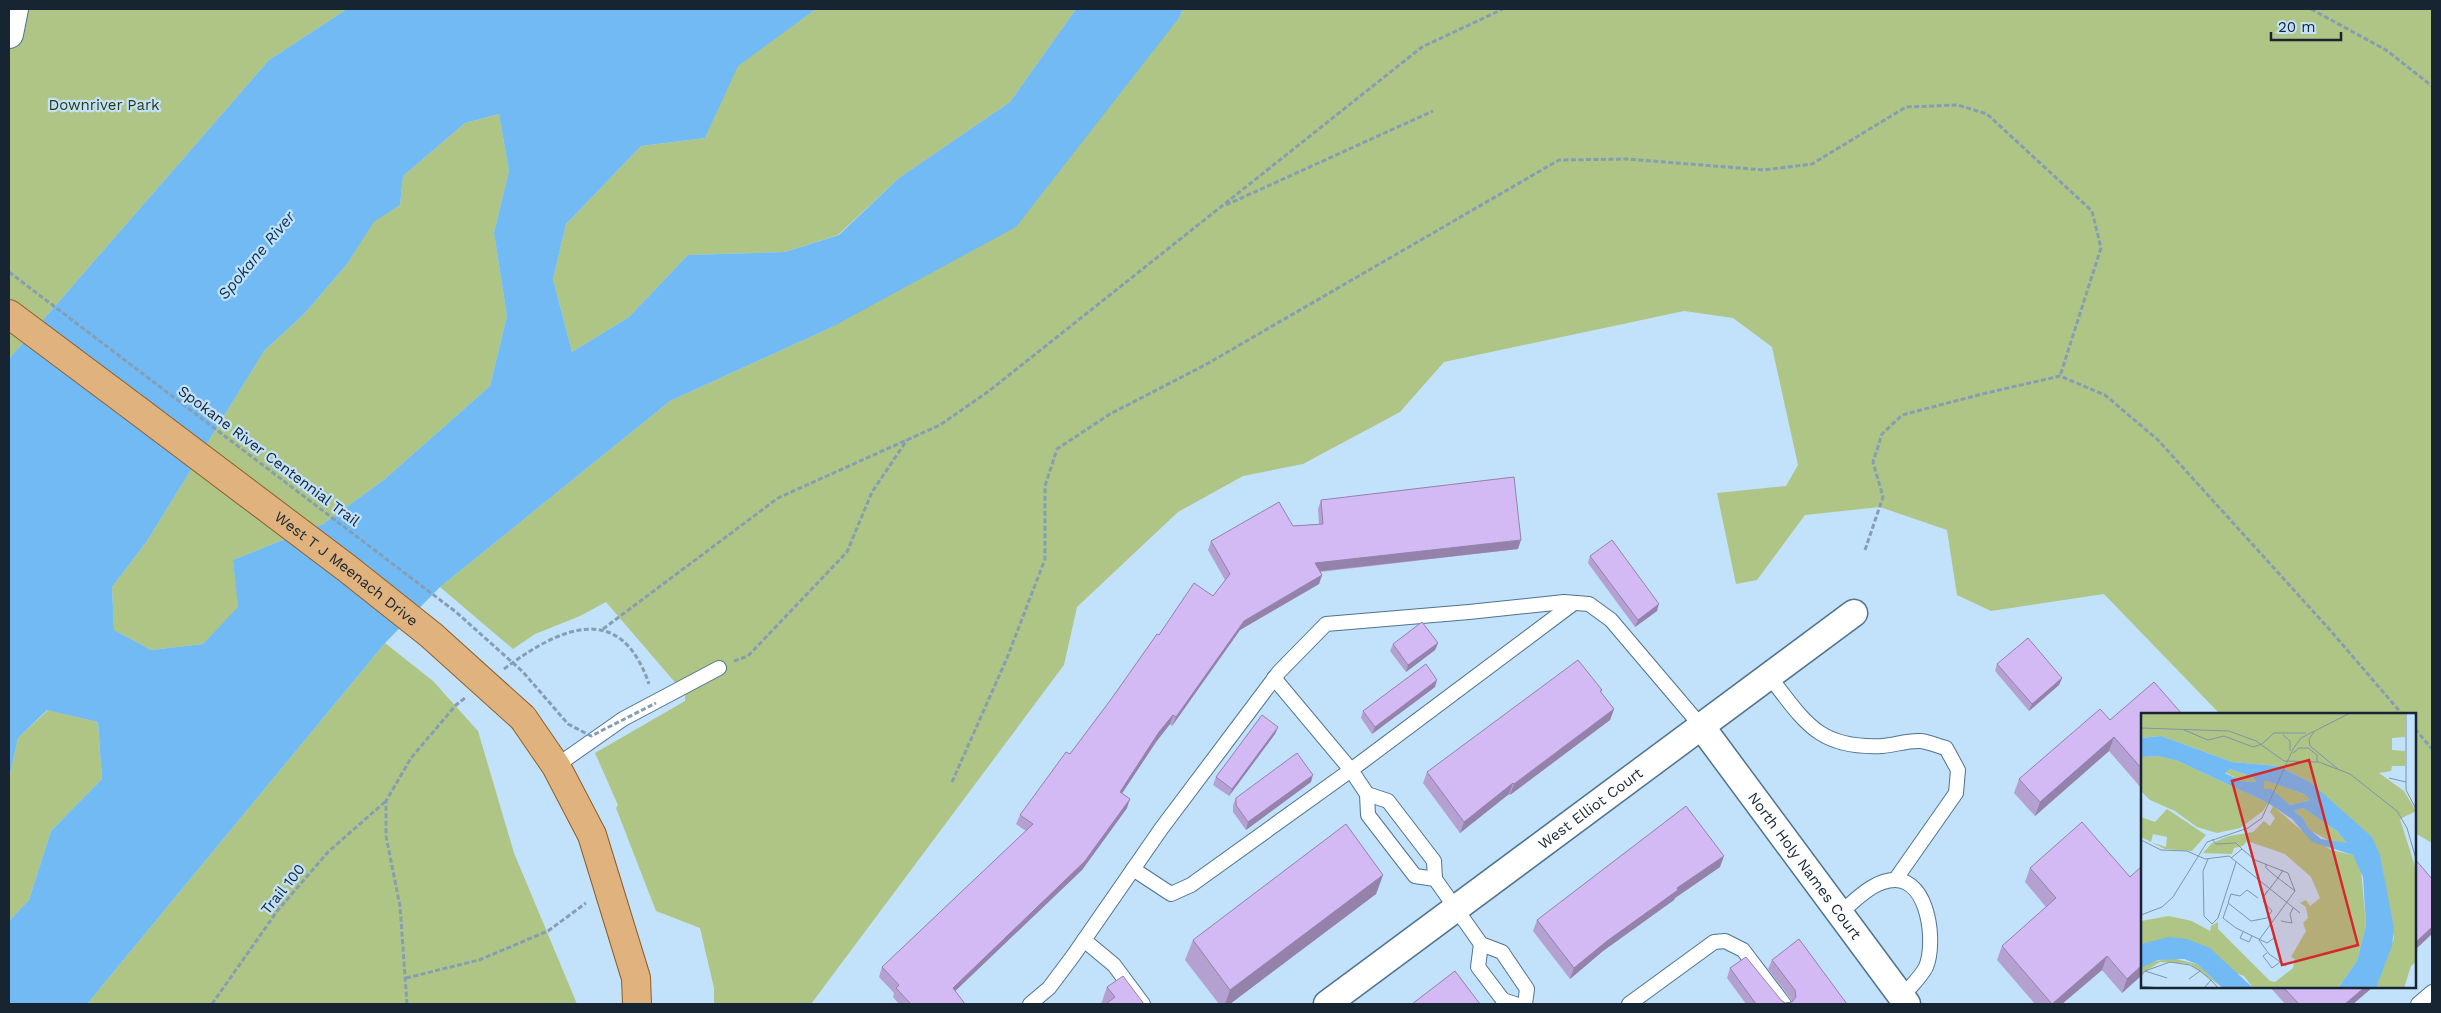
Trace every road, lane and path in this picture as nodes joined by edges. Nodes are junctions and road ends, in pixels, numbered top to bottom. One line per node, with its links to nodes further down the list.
1 (14, 9): 4 (street)
2 (1503, 9): 7 (path)
3 (2311, 9): 5 (path)
4 (9, 34)
5 (2432, 86)
6 (1433, 111): 7 (path)
7 (1221, 208): 11 (path)
8 (9, 272): 22 (path, Spokane River Centennial Trail, bridge)
9 (9, 314): 27 (main road, West T J Meenach Drive, bridge)
10 (2060, 376): 12 (path); 23 (path); 29 (path)
11 (908, 440): 15 (path); 16 (path)
12 (1865, 550)
13 (1574, 603): 19 (lane); 24 (lane); 28 (lane)
14 (1854, 613): 18 (street, West Elliot Court)
15 (603, 629): 17 (path); 20 (path)
16 (719, 668): 22 (lane)
17 (504, 669)
18 (1768, 676): 24 (street, West Elliot Court); 34 (lane)
19 (1274, 678): 28 (lane); 32 (lane)
20 (651, 689)
21 (472, 693): 31 (path)
22 (655, 700): 27 (lane)
23 (2401, 713)
24 (1701, 726): 36 (street, West Elliot Court); 37 (street, North Holy Names Court)
25 (2416, 730): 26 (path)
26 (2432, 749)
27 (556, 766): 35 (main road, West T J Meenach Drive)
28 (1351, 770): 30 (lane); 32 (lane)
29 (952, 782)
30 (1367, 794): 33 (lane); 33 (lane)
31 (386, 801): 40 (path); 43 (path, Trail 100)
32 (1133, 869): 38 (lane)
33 (1435, 879): 36 (lane)
34 (1895, 880): 37 (lane); 42 (lane)
35 (609, 886): 40 (path); 45 (main road, West T J Meenach Drive)
36 (1456, 909): 39 (lane); 48 (street, West Elliot Court)
37 (1840, 913): 42 (street, North Holy Names Court)
38 (1084, 940): 46 (lane); 47 (lane)
39 (1480, 944): 49 (lane); 50 (lane)
40 (406, 978): 44 (path)
41 (2432, 992): 53 (lane)
42 (1904, 1001)
43 (212, 1004)
44 (407, 1004)
45 (637, 1004)
46 (1030, 1004)
47 (1143, 1004)
48 (1327, 1004)
49 (1515, 1004)
50 (1525, 1004)
51 (1629, 1004): 52 (lane)
52 (1784, 1004)
53 (2418, 1004)

